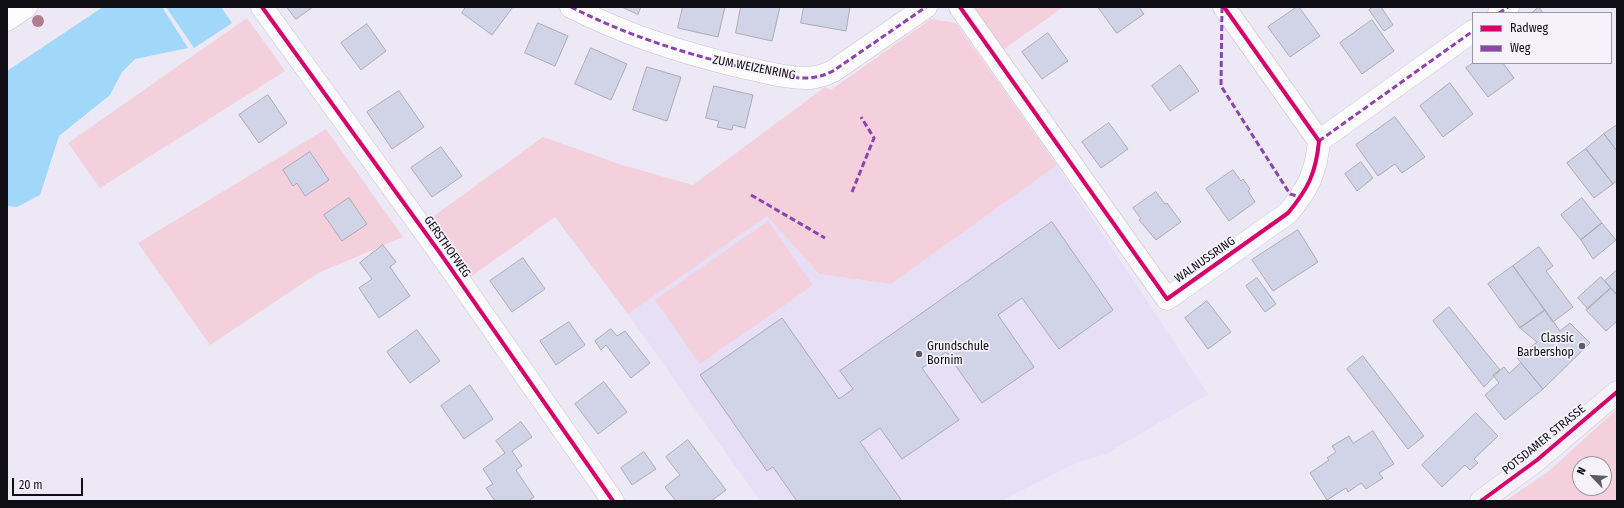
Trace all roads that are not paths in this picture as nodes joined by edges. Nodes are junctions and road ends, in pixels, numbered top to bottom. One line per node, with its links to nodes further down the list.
1 (26, 7): 7 (street)
2 (262, 7): 11 (street, GERSTHOFWEG)
3 (570, 7): 4 (street, ZUM WEIZENRING)
4 (926, 7)
5 (960, 7): 9 (street, WALNUSSRING)
6 (1224, 7): 9 (street)
7 (7, 20)
8 (1472, 32): 9 (street)
9 (1319, 141)
10 (1617, 392): 12 (main road, POTSDAMER STRASSE)
11 (613, 501)
12 (1482, 501)

